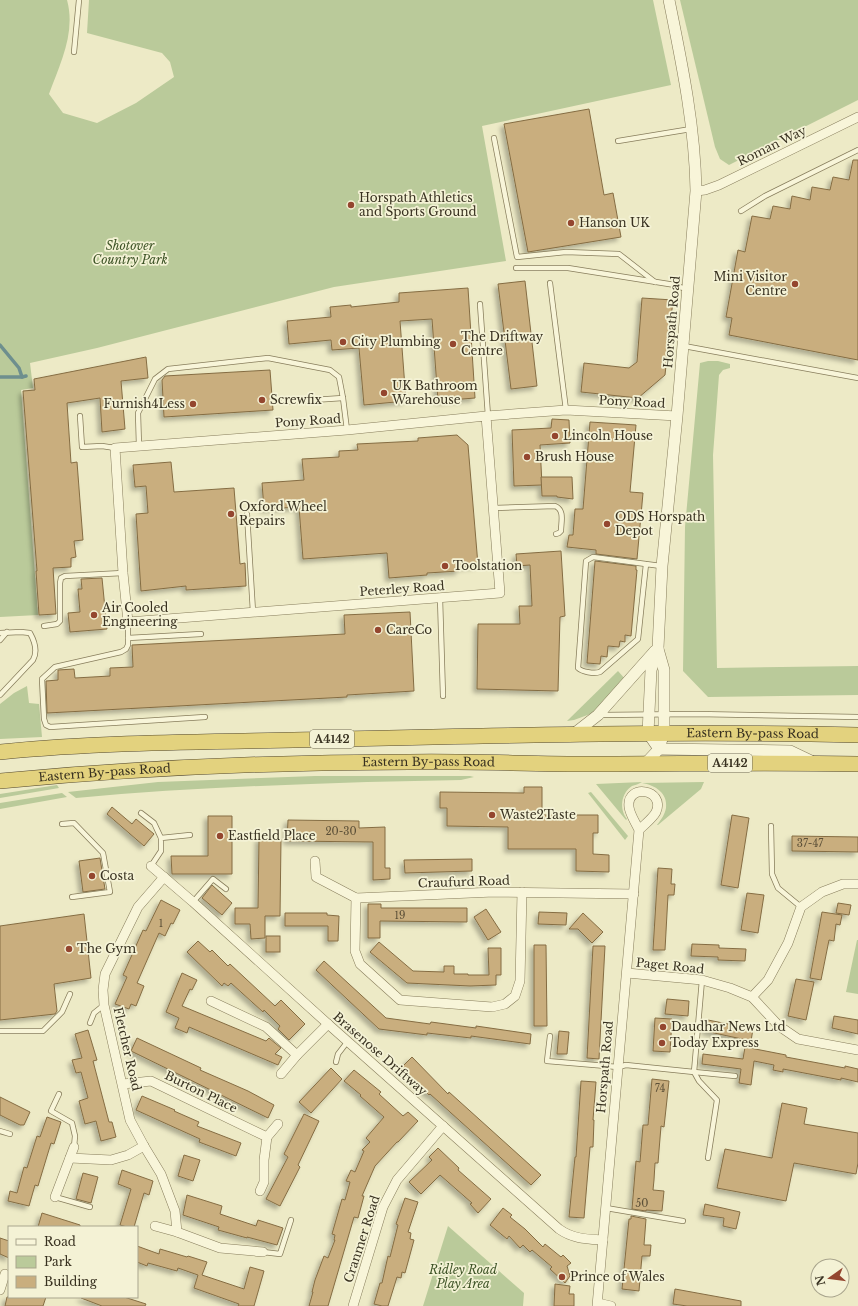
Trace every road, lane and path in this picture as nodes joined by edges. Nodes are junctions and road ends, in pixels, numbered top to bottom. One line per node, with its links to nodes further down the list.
1 (79, 0): 3 (lane)
2 (669, 0): 5 (street, Horspath Road)
3 (74, 52)
4 (858, 117): 9 (street, Roman Way)
5 (692, 129): 7 (lane); 9 (street, Horspath Road)
6 (494, 138): 12 (lane)
7 (618, 141)
8 (858, 150): 10 (lane)
9 (696, 191): 14 (street, Horspath Road)
10 (741, 211)
11 (516, 268): 12 (lane)
12 (655, 282): 14 (lane)
13 (550, 283): 20 (lane)
14 (688, 290): 16 (street, Horspath Road)
15 (480, 304): 22 (lane)
16 (682, 346): 17 (lane); 23 (street, Horspath Road)
17 (858, 378)
18 (343, 398): 19 (lane); 24 (lane); 25 (lane)
19 (283, 402)
20 (566, 410): 22 (street, Pony Road); 23 (street, Pony Road)
21 (80, 416): 26 (lane)
22 (487, 416): 24 (street, Pony Road); 27 (street, Peterley Road)
23 (677, 416): 31 (street, Horspath Road)
24 (347, 430): 25 (street, Pony Road)
25 (139, 446): 26 (street, Pony Road)
26 (115, 448): 32 (street)
27 (494, 508): 29 (lane); 33 (street, Peterley Road)
28 (247, 514): 34 (lane)
29 (556, 534)
30 (646, 564): 30 (lane); 31 (lane)
31 (662, 566): 42 (street, Horspath Road)
32 (123, 573): 35 (street); 36 (lane)
33 (440, 598): 34 (street, Peterley Road); 44 (lane)
34 (254, 612): 35 (street, Peterley Road)
35 (128, 622): 40 (lane)
36 (44, 626)
37 (7, 632): 38 (lane); 41 (lane); 43 (lane)
38 (0, 633)
39 (201, 634): 40 (lane)
40 (128, 638): 48 (lane)
41 (0, 640)
42 (658, 648): 45 (street, Horspath Road); 46 (street); 47 (street, Horspath Road)
43 (0, 695)
44 (443, 696)
45 (664, 714): 47 (lane); 49 (lane); 50 (street, Horspath Road)
46 (598, 715): 47 (lane); 51 (street)
47 (649, 715): 52 (street, Horspath Road)
48 (206, 717)
49 (858, 717)
50 (664, 732): 52 (highway, Eastern By-pass Road / A4142); 53 (highway, Eastern By-pass Road / A4142); 54 (street, Horspath Road)
51 (575, 733): 52 (highway, Eastern By-pass Road / A4142); 55 (highway, Eastern By-pass Road / A4142)
52 (648, 733): 54 (street)
53 (858, 735)
54 (659, 749): 56 (street, Horspath Road); 57 (street)
55 (0, 752)
56 (646, 763): 57 (highway, Eastern By-pass Road / A4142); 59 (highway, Eastern By-pass Road / A4142)
57 (815, 763): 58 (highway, Eastern By-pass Road / A4142)
58 (858, 764)
59 (0, 781)
60 (141, 813): 65 (lane)
61 (62, 824): 73 (lane)
62 (771, 826): 76 (lane)
63 (639, 830): 72 (street, Horspath Road)
64 (190, 835): 65 (lane)
65 (161, 838): 67 (lane)
66 (314, 861): 74 (street)
67 (151, 866): 68 (street, Brasenose Driftway)
68 (164, 877): 75 (street, Brasenose Driftway); 82 (street, Fletcher Road)
69 (858, 884): 76 (street)
70 (226, 889): 75 (lane)
71 (522, 892): 72 (street, Craufurd Road); 74 (street, Craufurd Road); 74 (street)
72 (634, 894): 77 (street, Horspath Road)
73 (72, 897)
74 (356, 898)
75 (193, 902): 84 (street, Brasenose Driftway)
76 (800, 907): 80 (street)
77 (627, 973): 78 (street, Paget Road); 91 (street, Horspath Road)
78 (702, 980): 80 (street, Paget Road); 92 (lane)
79 (70, 994): 85 (lane)
80 (752, 997): 88 (street, Paget Road)
81 (211, 1001): 89 (street)
82 (104, 1005): 83 (lane); 95 (street, Fletcher Road)
83 (90, 1023)
84 (328, 1024): 87 (street, Brasenose Driftway); 89 (street)
85 (0, 1031)
86 (550, 1036): 91 (lane)
87 (348, 1041): 90 (lane); 98 (street, Brasenose Driftway)
88 (858, 1050)
89 (297, 1054): 93 (street)
90 (336, 1062)
91 (618, 1066): 92 (lane); 109 (street, Horspath Road)
92 (694, 1072): 94 (lane); 105 (lane)
93 (281, 1074)
94 (735, 1076)
95 (123, 1084): 101 (street, Burton Place); 102 (street, Fletcher Road)
96 (59, 1094): 103 (lane)
97 (278, 1124): 101 (street)
98 (443, 1126): 114 (street, Brasenose Driftway); 119 (street, Cranmer Road)
99 (0, 1131): 100 (lane)
100 (10, 1134)
101 (267, 1137): 106 (street)
102 (144, 1146): 104 (street); 113 (street, Fletcher Road)
103 (74, 1147): 104 (street)
104 (70, 1158): 107 (street)
105 (708, 1158)
106 (260, 1191)
107 (55, 1197): 108 (lane)
108 (90, 1207)
109 (606, 1208): 111 (lane); 114 (street, Horspath Road)
110 (291, 1220): 115 (lane)
111 (683, 1221)
112 (155, 1226): 113 (street)
113 (177, 1232): 115 (street)
114 (603, 1240): 118 (street, Horspath Road)
115 (263, 1252)
116 (3, 1273): 117 (street)
117 (0, 1290)
118 (597, 1305): 120 (street)
119 (353, 1306)
120 (611, 1306)

